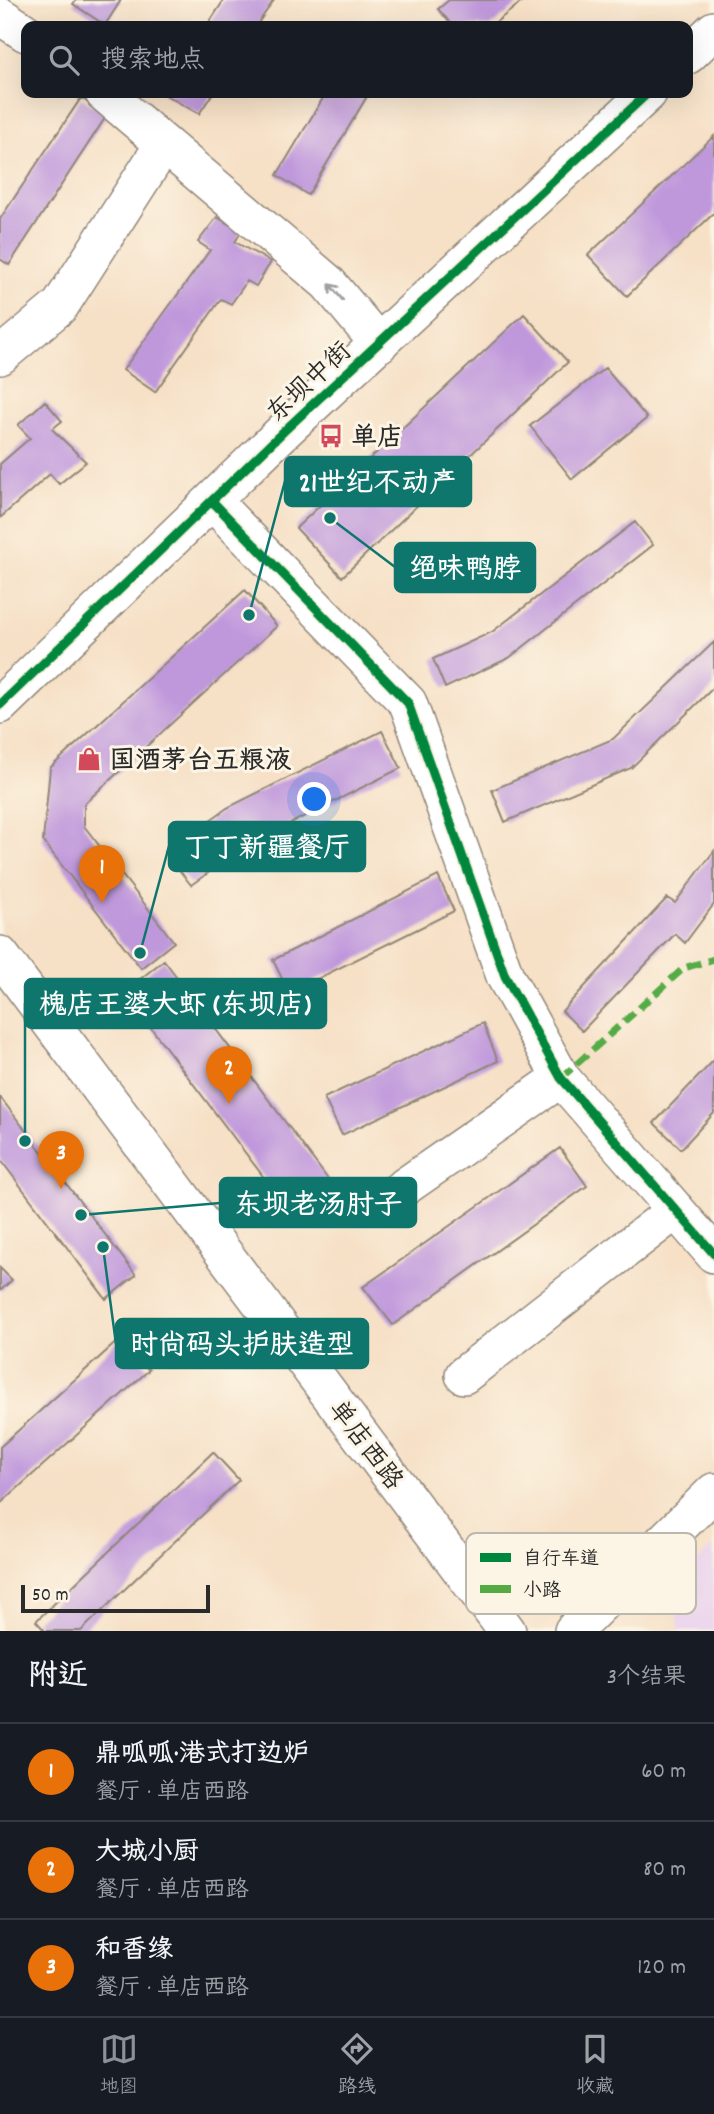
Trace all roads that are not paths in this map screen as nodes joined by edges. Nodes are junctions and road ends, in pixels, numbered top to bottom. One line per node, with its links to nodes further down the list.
1 (0, 16): 2 (street)
2 (21, 30)
3 (714, 30): 4 (street)
4 (693, 50)
5 (110, 98): 7 (street)
6 (643, 98): 8 (street, 东坝中街)
7 (164, 144): 8 (street, one-way to 7); 9 (street)
8 (379, 344): 10 (street, 东坝中街)
9 (0, 356)
10 (212, 501): 11 (street, 东坝中街); 13 (street)
11 (0, 705)
12 (0, 956): 20 (street, 单店西路)
13 (561, 1078): 14 (street); 15 (street)
14 (400, 1190)
15 (676, 1210): 16 (street); 17 (street)
16 (714, 1254)
17 (464, 1375)
18 (714, 1492): 19 (street)
19 (672, 1533)
20 (466, 1576)
21 (494, 1614): 23 (street, 单店西路)
22 (590, 1614): 24 (street)
23 (507, 1631)
24 (573, 1631)

